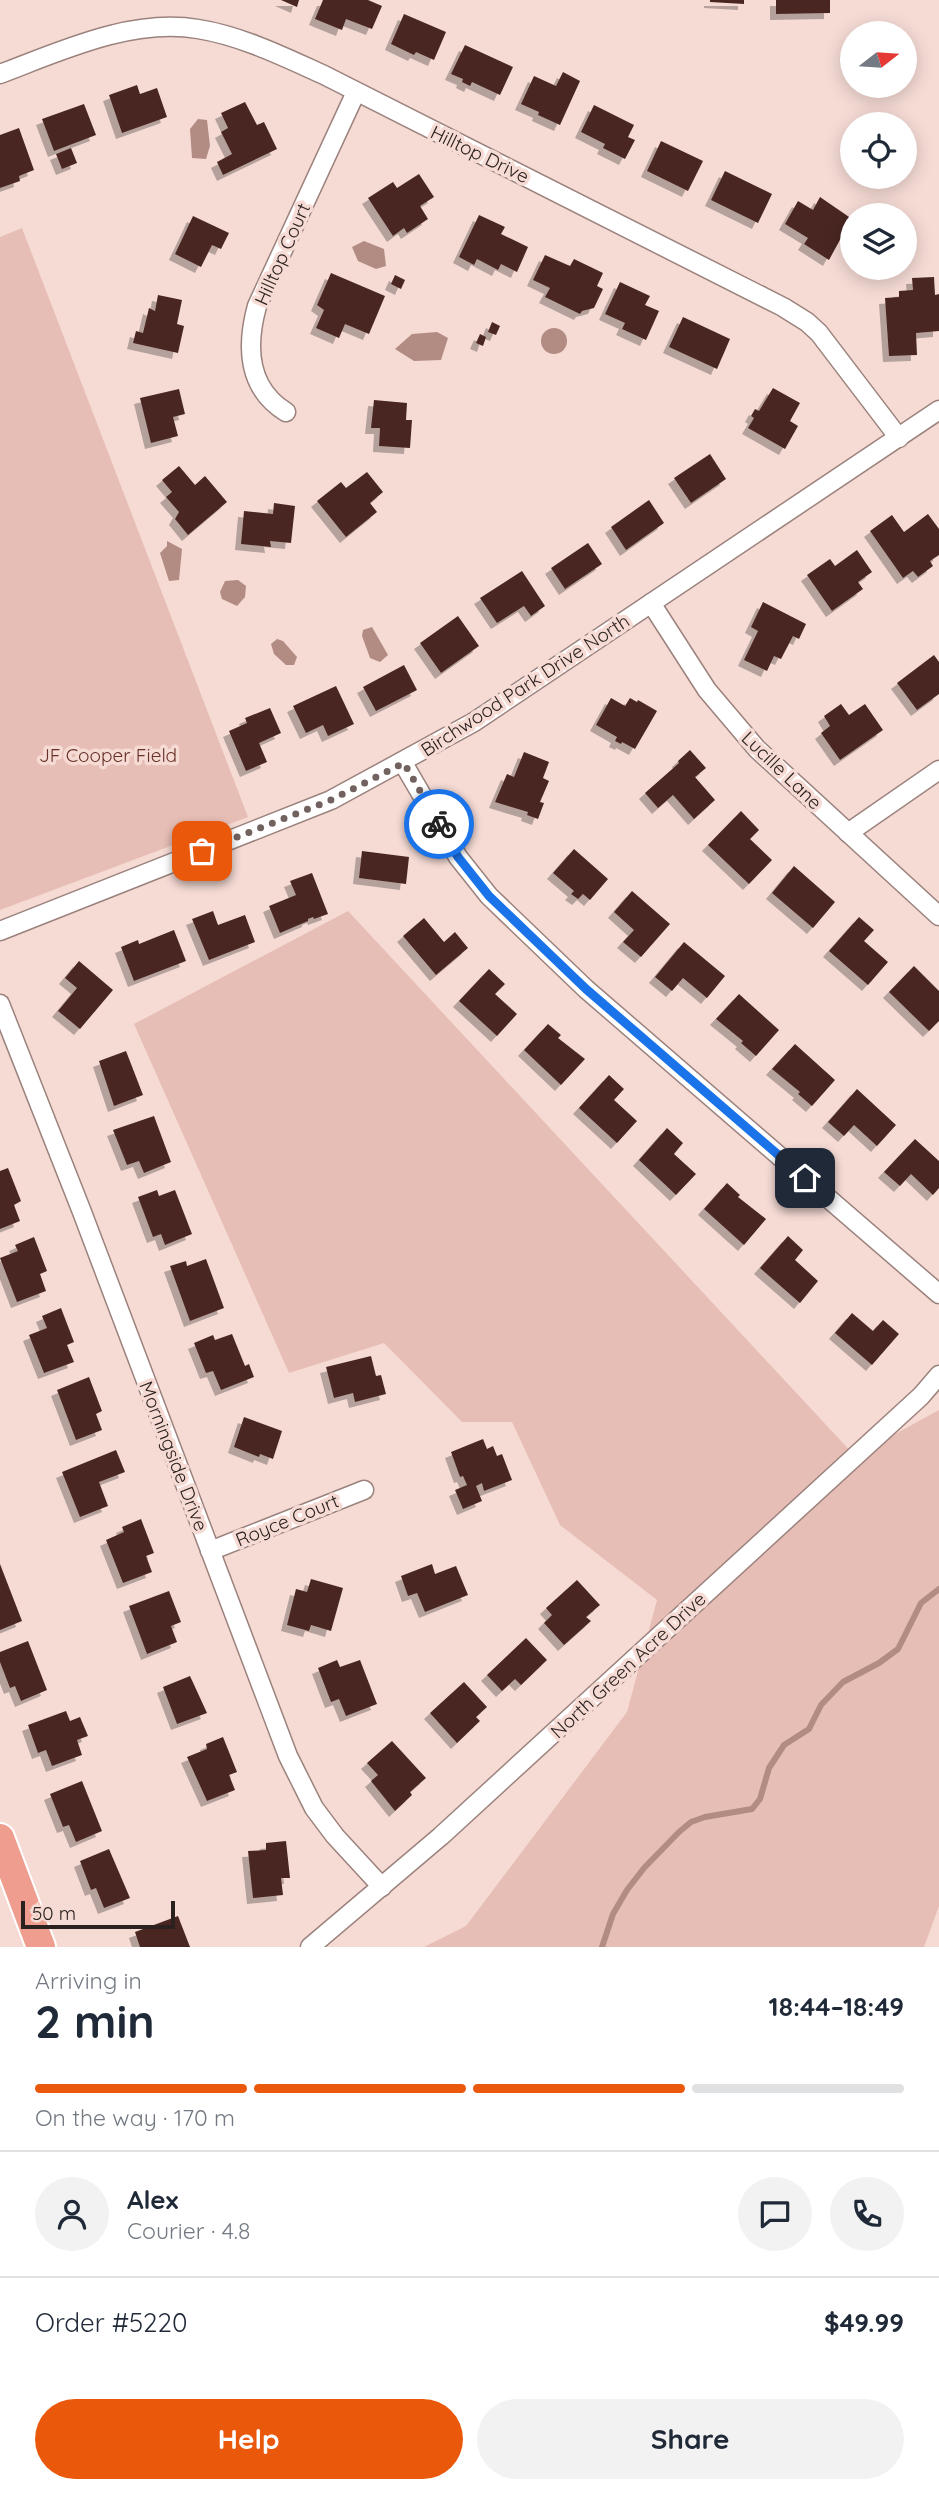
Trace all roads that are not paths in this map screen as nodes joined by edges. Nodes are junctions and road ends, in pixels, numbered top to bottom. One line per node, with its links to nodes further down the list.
1 (0, 74): 2 (street, Hilltop Drive)
2 (356, 92): 4 (street, Hilltop Court); 5 (street, Hilltop Drive)
3 (939, 410): 5 (street, Birchwood Park Drive North)
4 (286, 412)
5 (899, 438): 6 (street, Birchwood Park Drive North)
6 (651, 603): 7 (street, Birchwood Park Drive North); 9 (street, Lucille Lane)
7 (404, 763): 11 (street, Birchwood Park Drive North); 13 (street)
8 (939, 769): 9 (street)
9 (848, 833): 10 (street, Lucille Lane)
10 (939, 916)
11 (0, 931)
12 (0, 1004): 16 (street, Morningside Drive)
13 (939, 1294)
14 (939, 1375): 18 (street, North Green Acre Drive)
15 (364, 1490): 16 (street, Royce Court)
16 (210, 1551): 18 (street, Morningside Drive)
17 (0, 1838): 19 (main road)
18 (382, 1887): 20 (street, North Green Acre Drive)
19 (41, 1947)
20 (310, 1947)

